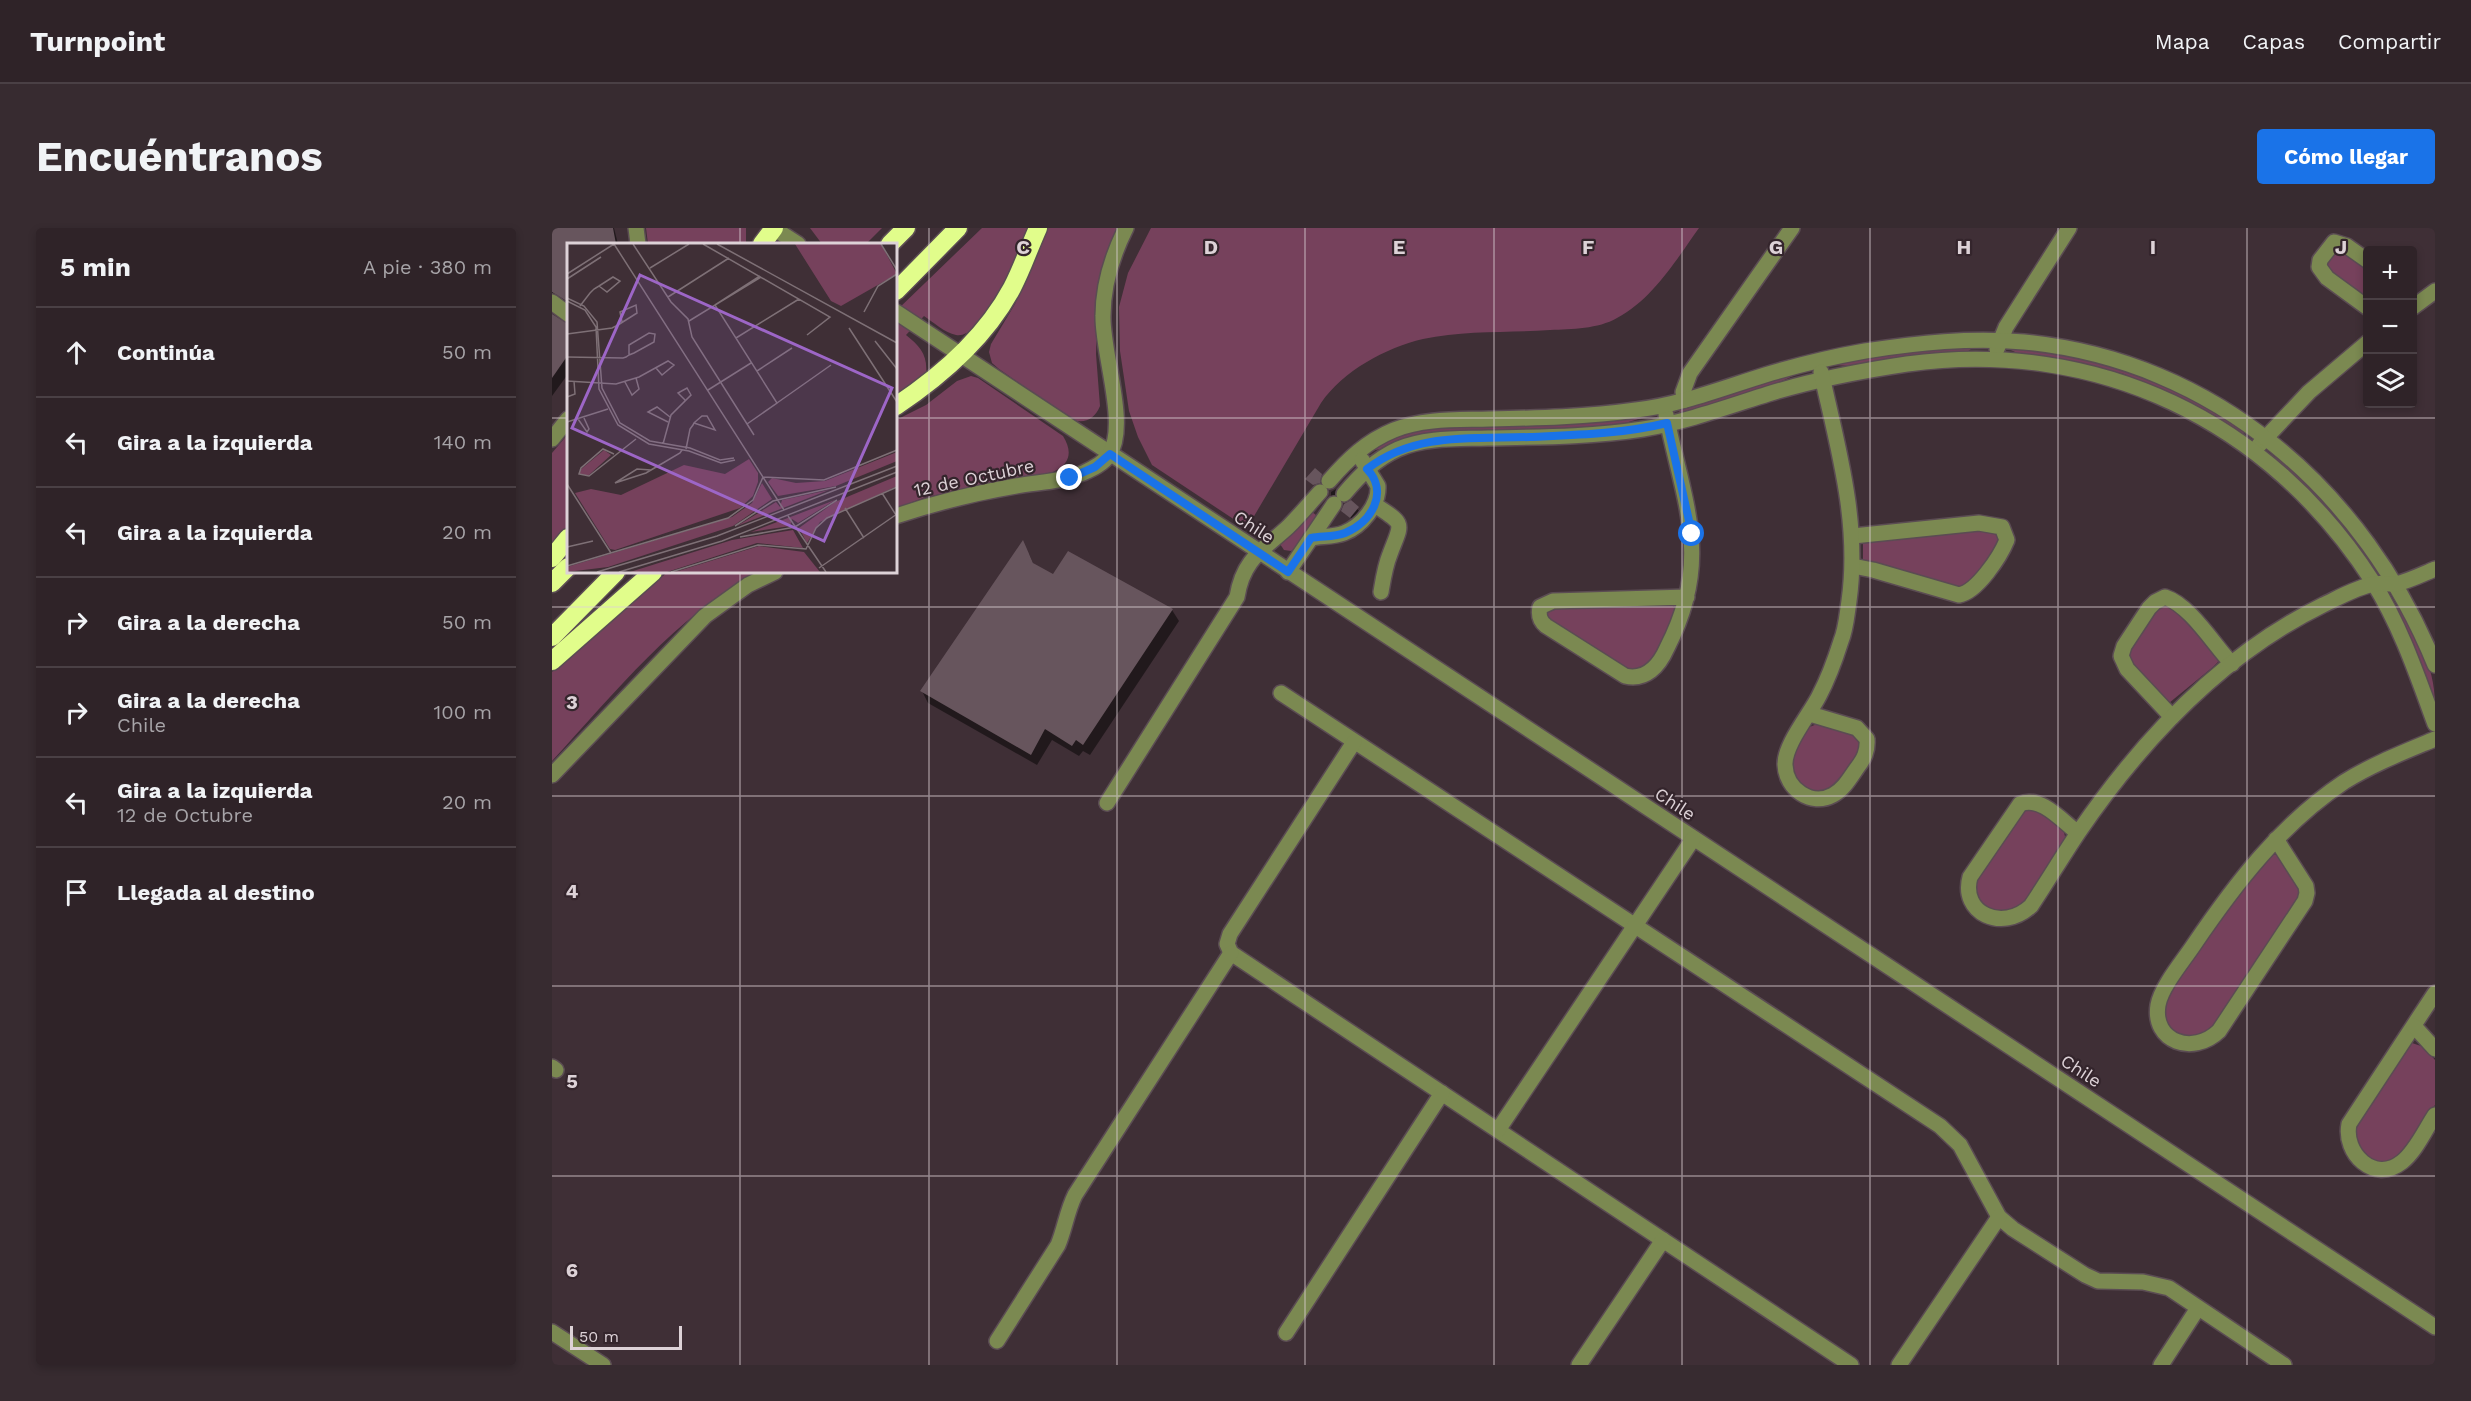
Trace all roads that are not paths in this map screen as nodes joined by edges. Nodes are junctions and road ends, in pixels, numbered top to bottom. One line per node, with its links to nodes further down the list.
1 (636, 228): 9 (street)
2 (773, 228): 10 (highway); 11 (street)
3 (906, 228): 12 (highway)
4 (958, 228): 14 (highway)
5 (1038, 228): 23 (highway)
6 (1126, 228): 36 (street)
7 (1792, 228): 27 (street)
8 (2069, 228): 21 (street)
9 (638, 243)
10 (763, 243)
11 (796, 243)
12 (891, 243)
13 (2363, 258): 18 (street)
14 (897, 290)
15 (2435, 291): 16 (street)
16 (2417, 300)
17 (552, 302): 19 (street)
18 (2363, 305)
19 (567, 313)
20 (897, 313): 23 (street, Chile)
21 (2000, 341): 24 (street); 25 (street); 32 (street)
22 (2363, 345): 32 (street)
23 (959, 355): 28 (highway); 36 (street, Chile)
24 (1995, 360): 26 (street); 35 (street)
25 (1818, 361): 26 (street); 27 (street)
26 (1823, 379): 31 (street); 42 (street)
27 (1685, 400): 29 (street)
28 (897, 405)
29 (1664, 405): 31 (street); 34 (street)
30 (567, 420): 33 (street)
31 (1667, 423): 37 (street); 58 (street)
32 (2266, 438): 35 (street); 56 (street)
33 (552, 439)
34 (1362, 446): 37 (street); 38 (street)
35 (2254, 453): 55 (street)
36 (1110, 454): 41 (street, 12 de Octubre); 45 (street, Chile)
37 (1367, 469): 39 (street); 40 (street)
38 (1320, 491): 39 (street); 45 (street)
39 (1335, 504): 43 (street)
40 (1375, 505): 43 (street); 57 (street)
41 (897, 516)
42 (1853, 536): 47 (street); 47 (street)
43 (1311, 538): 50 (street)
44 (567, 539): 46 (highway)
45 (1257, 552): 50 (street, Chile); 70 (street)
46 (552, 558)
47 (1853, 566): 64 (street)
48 (567, 568): 54 (highway)
49 (2435, 569): 56 (street)
50 (1288, 572): 72 (street, Chile)
51 (615, 573): 59 (highway)
52 (652, 573): 60 (highway)
53 (773, 573): 69 (street)
54 (552, 584)
55 (2374, 584): 56 (street); 61 (street); 66 (street)
56 (2396, 584): 62 (street)
57 (1381, 592)
58 (1687, 597): 58 (street)
59 (552, 637)
60 (552, 661)
61 (2232, 664): 65 (street); 65 (street)
62 (2435, 665)
63 (1281, 693): 68 (street)
64 (1809, 714): 64 (street)
65 (2172, 717): 71 (street)
66 (2435, 724)
67 (2435, 739): 73 (street)
68 (1354, 742): 74 (street); 75 (street)
69 (552, 776)
70 (1107, 803)
71 (2078, 833): 71 (street)
72 (1693, 839): 74 (street); 85 (street, Chile)
73 (2276, 839): 73 (street)
74 (1635, 925): 81 (street); 82 (street)
75 (1231, 953): 79 (street); 88 (street)
76 (2435, 993): 77 (street)
77 (2414, 1026): 78 (street); 80 (street)
78 (2435, 1049)
79 (1442, 1093): 81 (street); 87 (street)
80 (2435, 1115)
81 (1498, 1130): 83 (street)
82 (1998, 1217): 84 (street); 92 (street)
83 (1663, 1240): 90 (street); 91 (street)
84 (2198, 1308): 93 (street); 94 (street)
85 (2435, 1327)
86 (552, 1332): 89 (street)
87 (1286, 1333)
88 (997, 1341)
89 (603, 1365)
90 (1579, 1365)
91 (1851, 1365)
92 (1899, 1365)
93 (2161, 1365)
94 (2284, 1365)

